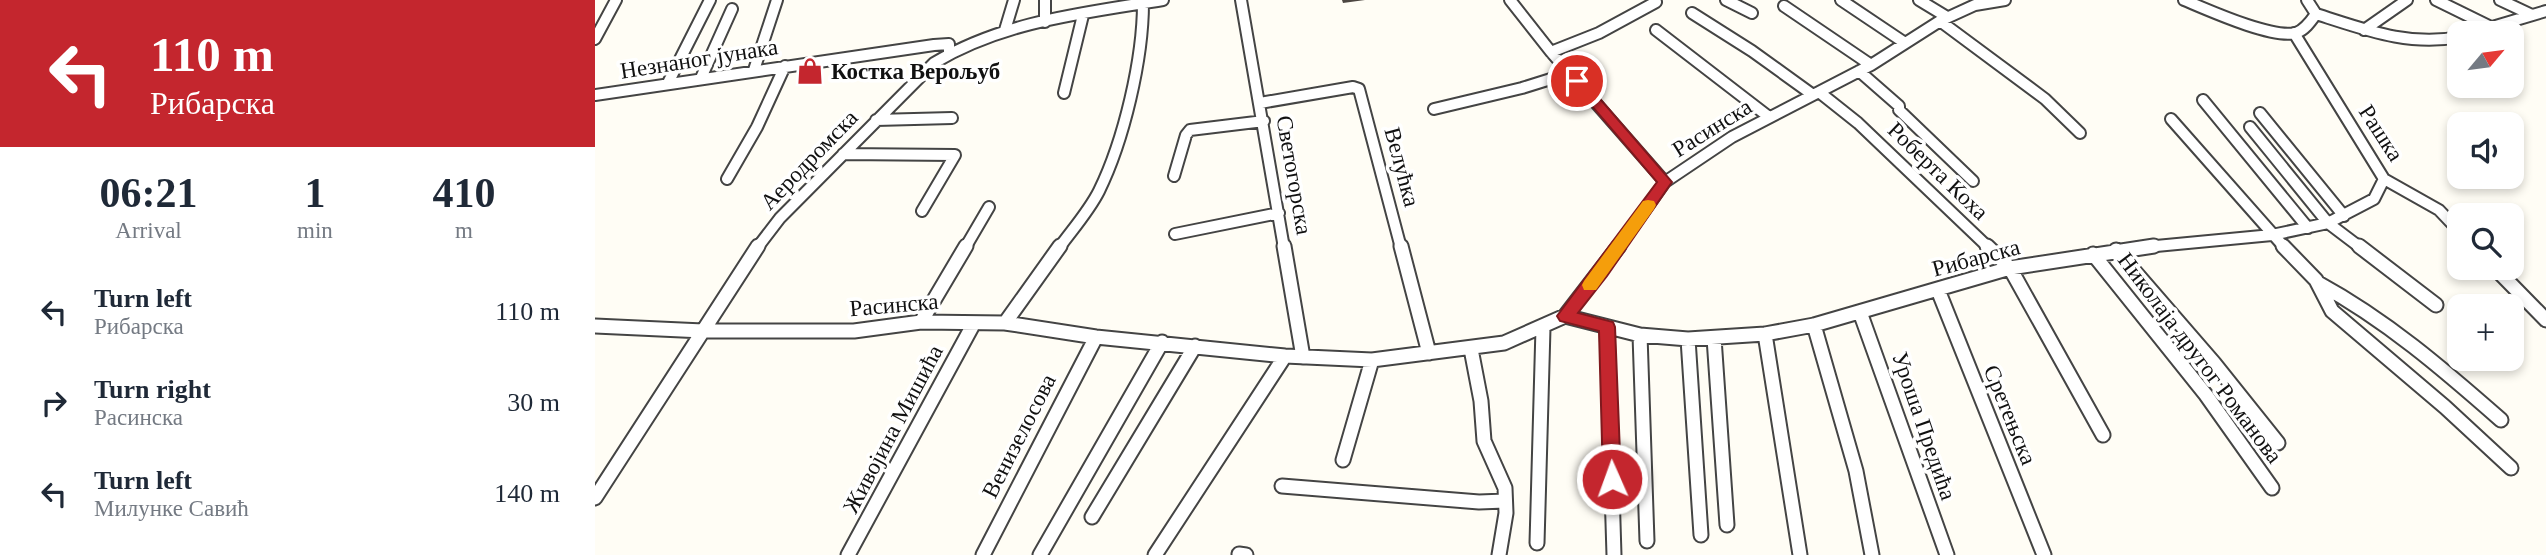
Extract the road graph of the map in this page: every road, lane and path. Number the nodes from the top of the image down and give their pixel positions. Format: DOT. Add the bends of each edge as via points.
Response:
graph roads {
  1 [pos="616,0"];
  2 [pos="710,0"];
  3 [pos="778,0"];
  4 [pos="1014,0"];
  5 [pos="1045,0"];
  6 [pos="1163,0"];
  7 [pos="1241,0"];
  8 [pos="1510,0"];
  9 [pos="1726,0"];
  10 [pos="1842,0"];
  11 [pos="1919,0"];
  12 [pos="2005,0"];
  13 [pos="2184,0"];
  14 [pos="2307,0"];
  15 [pos="2407,0"];
  16 [pos="2435,0"];
  17 [pos="2500,0"];
  18 [pos="1989,1"];
  19 [pos="1656,2"];
  20 [pos="1143,4"];
  21 [pos="1784,6"];
  22 [pos="732,9"];
  23 [pos="2546,11"];
  24 [pos="1692,13"];
  25 [pos="1752,13"];
  26 [pos="2316,14"];
  27 [pos="1083,15"];
  28 [pos="2532,15"];
  29 [pos="1943,19"];
  30 [pos="2479,21"];
  31 [pos="2512,21"];
  32 [pos="1045,22"];
  33 [pos="1005,30"];
  34 [pos="1656,30"];
  35 [pos="2364,30"];
  36 [pos="2294,33"];
  37 [pos="595,39"];
  38 [pos="2447,39"];
  39 [pos="1905,43"];
  40 [pos="945,49"];
  41 [pos="1551,52"];
  42 [pos="1871,65"];
  43 [pos="785,66"];
  44 [pos="754,70"];
  45 [pos="1859,71"];
  46 [pos="1570,73"];
  47 [pos="701,78"];
  48 [pos="668,83"];
  49 [pos="1064,93"];
  50 [pos="1816,94"];
  51 [pos="595,95"];
  52 [pos="2203,100"];
  53 [pos="1260,103"];
  54 [pos="1434,109"];
  55 [pos="2260,113"];
  56 [pos="1769,117"];
  57 [pos="952,118"];
  58 [pos="2171,119"];
  59 [pos="876,120"];
  60 [pos="1264,121"];
  61 [pos="2250,127"];
  62 [pos="2080,133"];
  63 [pos="843,154"];
  64 [pos="1174,176"];
  65 [pos="727,179"];
  66 [pos="2384,179"];
  67 [pos="1973,181"];
  68 [pos="1665,182"];
  69 [pos="989,207"];
  70 [pos="922,211"];
  71 [pos="1279,213"];
  72 [pos="2344,216"];
  73 [pos="2447,218"];
  74 [pos="2328,223"];
  75 [pos="2308,228"];
  76 [pos="1175,234"];
  77 [pos="2272,235"];
  78 [pos="2116,250"];
  79 [pos="2093,254"];
  80 [pos="2010,268"];
  81 [pos="2507,280"];
  82 [pos="2318,283"];
  83 [pos="1938,290"];
  84 [pos="2436,305"];
  85 [pos="1860,312"];
  86 [pos="1565,316"];
  87 [pos="2546,320"];
  88 [pos="921,322"];
  89 [pos="974,323"];
  90 [pos="1005,323"];
  91 [pos="1814,325"];
  92 [pos="595,326"];
  93 [pos="1607,327"];
  94 [pos="1543,328"];
  95 [pos="703,331"];
  96 [pos="1765,334"];
  97 [pos="1640,335"];
  98 [pos="1096,337"];
  99 [pos="1714,338"];
  100 [pos="1688,339"];
  101 [pos="1162,342"];
  102 [pos="1195,346"];
  103 [pos="1471,349"];
  104 [pos="1429,353"];
  105 [pos="1285,356"];
  106 [pos="1303,357"];
  107 [pos="1372,360"];
  108 [pos="2501,420"];
  109 [pos="2103,435"];
  110 [pos="2278,443"];
  111 [pos="1343,460"];
  112 [pos="2511,468"];
  113 [pos="1282,486"];
  114 [pos="2272,488"];
  115 [pos="595,498"];
  116 [pos="1505,501"];
  117 [pos="1092,517"];
  118 [pos="1727,524"];
  119 [pos="1701,535"];
  120 [pos="1647,541"];
  121 [pos="1537,544"];
  122 [pos="848,555"];
  123 [pos="983,555"];
  124 [pos="1040,555"];
  125 [pos="1155,555"];
  126 [pos="1499,555"];
  127 [pos="1614,555"];
  128 [pos="1800,555"];
  129 [pos="1872,555"];
  130 [pos="1947,555"];
  131 [pos="2044,555"];
  1 -- 37 [label="street"];
  2 -- 48 [label="street"];
  3 -- 44 [label="street"];
  4 -- 33 [label="street"];
  5 -- 32 [label="street"];
  6 -- 20 [label="street, Аеродромска"];
  7 -- 53 [label="street, Светогорска"];
  8 -- 41 [label="street"];
  9 -- 25 [label="street"];
  10 -- 39 [label="street"];
  11 -- 29 [label="street"];
  12 -- 18 [label="street, Расинска"];
  13 -- 36 [label="street" via="2260,27"];
  14 -- 26 [label="street"];
  15 -- 35 [label="street"];
  16 -- 30 [label="street"];
  17 -- 28 [label="street"];
  18 -- 29 [label="street, Расинска"];
  19 -- 41 [label="street"];
  20 -- 27 [label="street, Аеродромска"];
  20 -- 90 [label="street" via="1143,34 1118,144 1098,193"];
  21 -- 42 [label="street"];
  22 -- 47 [label="street"];
  23 -- 28 [label="street"];
  24 -- 50 [label="street, Роберта Коха"];
  26 -- 35 [label="street"];
  26 -- 36 [label="street"];
  27 -- 32 [label="street, Аеродромска"];
  27 -- 49 [label="street"];
  28 -- 31 [label="street"];
  29 -- 39 [label="street, Расинска"];
  29 -- 62 [label="street" via="2045,99"];
  32 -- 33 [label="street, Аеродромска"];
  33 -- 40 [label="street, Аеродромска"];
  34 -- 56 [label="street"];
  35 -- 38 [label="street" via="2404,39"];
  36 -- 66 [label="street, Рашка"];
  39 -- 42 [label="street, Расинска"];
  40 -- 43 [label="street, Незнаног јунака"];
  40 -- 59 [label="street, Аеродромска"];
  41 -- 46 [label="street"];
  42 -- 45 [label="street, Расинска"];
  43 -- 44 [label="street, Незнаног јунака"];
  43 -- 65 [label="street"];
  44 -- 47 [label="street, Незнаног јунака"];
  45 -- 50 [label="street, Расинска"];
  45 -- 67 [label="street"];
  46 -- 54 [label="street"];
  46 -- 68 [label="street"];
  47 -- 48 [label="street, Незнаног јунака"];
  48 -- 51 [label="street, Незнаног јунака"];
  50 -- 56 [label="street, Расинска"];
  50 -- 80 [label="street, Роберта Коха" via="1858,123"];
  52 -- 75 [label="street"];
  53 -- 60 [label="street, Светогорска"];
  53 -- 104 [label="street, Велућка" via="1359,89"];
  55 -- 72 [label="street"];
  56 -- 68 [label="street, Расинска"];
  57 -- 59 [label="street"];
  58 -- 77 [label="street"];
  59 -- 63 [label="street, Аеродромска"];
  60 -- 64 [label="street" via="1190,131"];
  60 -- 71 [label="street, Светогорска"];
  61 -- 74 [label="street"];
  63 -- 70 [label="street" via="955,155"];
  63 -- 95 [label="street, Аеродромска" via="780,218"];
  66 -- 72 [label="street, Рибарска" via="2374,198"];
  66 -- 73 [label="street, Рашка"];
  68 -- 86 [label="street, Расинска"];
  69 -- 88 [label="street"];
  71 -- 76 [label="street"];
  71 -- 106 [label="street, Светогорска"];
  72 -- 74 [label="street, Рибарска"];
  74 -- 75 [label="street, Рибарска"];
  74 -- 84 [label="street"];
  75 -- 77 [label="street, Рибарска"];
  77 -- 78 [label="street, Рибарска"];
  77 -- 82 [label="street"];
  78 -- 79 [label="street, Рибарска"];
  78 -- 110 [label="street"];
  79 -- 80 [label="street, Рибарска"];
  79 -- 114 [label="street, Николаја другог Романова" via="2198,384"];
  80 -- 83 [label="street, Рибарска"];
  80 -- 109 [label="street, Роберта Коха"];
  81 -- 87 [label="street"];
  82 -- 108 [label="street" via="2416,345"];
  82 -- 112 [label="street" via="2332,311"];
  83 -- 85 [label="street, Рибарска"];
  83 -- 131 [label="street, Сретењска"];
  85 -- 91 [label="street, Рибарска"];
  85 -- 130 [label="street, Уроша Предића"];
  86 -- 93 [label="street, Рибарска"];
  86 -- 94 [label="street, Расинска"];
  88 -- 89 [label="street, Расинска"];
  88 -- 95 [label="street, Расинска" via="854,331"];
  89 -- 90 [label="street, Расинска"];
  89 -- 122 [label="street, Живојина Мишића"];
  90 -- 98 [label="street, Расинска"];
  91 -- 96 [label="street, Рибарска"];
  91 -- 129 [label="street" via="1856,471"];
  92 -- 95 [label="street, Расинска"];
  93 -- 97 [label="street, Рибарска"];
  93 -- 127 [label="street"];
  94 -- 103 [label="street, Расинска"];
  94 -- 121 [label="street"];
  95 -- 115 [label="street, Аеродромска"];
  96 -- 99 [label="street, Рибарска"];
  96 -- 128 [label="street"];
  97 -- 100 [label="street, Рибарска"];
  97 -- 120 [label="street"];
  98 -- 101 [label="street, Расинска"];
  98 -- 123 [label="street, Венизелосова"];
  99 -- 100 [label="street, Рибарска"];
  99 -- 118 [label="street"];
  100 -- 119 [label="street"];
  101 -- 102 [label="street, Расинска"];
  101 -- 124 [label="street"];
  102 -- 105 [label="street, Расинска"];
  102 -- 117 [label="street"];
  103 -- 104 [label="street, Расинска"];
  103 -- 116 [label="street" via="1484,441 1504,484"];
  104 -- 107 [label="street, Расинска"];
  105 -- 106 [label="street, Расинска"];
  105 -- 125 [label="street"];
  106 -- 107 [label="street, Расинска"];
  107 -- 111 [label="street"];
  113 -- 116 [label="street"];
  116 -- 126 [label="street"];
}
